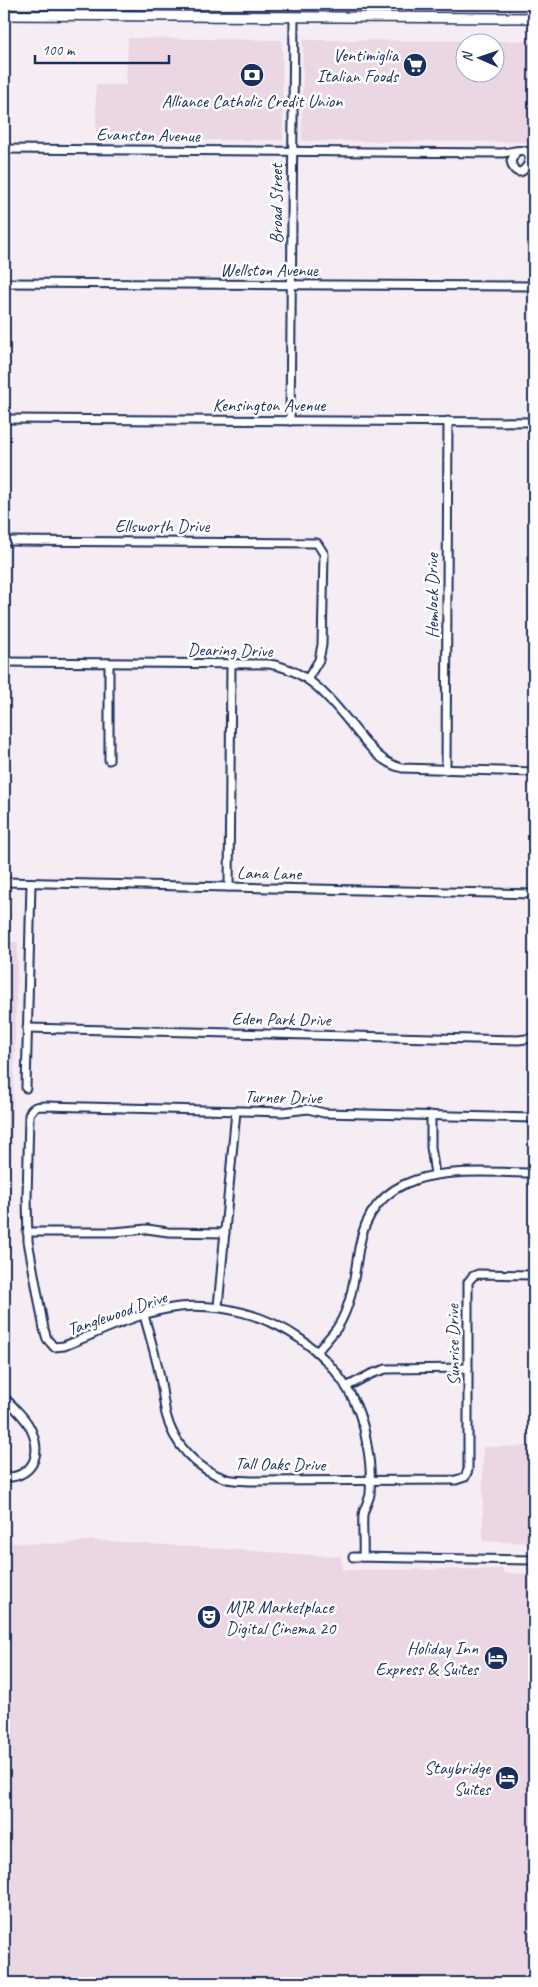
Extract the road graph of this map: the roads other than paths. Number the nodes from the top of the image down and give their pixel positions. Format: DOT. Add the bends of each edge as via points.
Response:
graph roads {
  1 [pos="4,15"];
  2 [pos="294,17"];
  3 [pos="534,18"];
  4 [pos="4,149"];
  5 [pos="292,152"];
  6 [pos="516,152"];
  7 [pos="501,153"];
  8 [pos="512,164"];
  9 [pos="4,283"];
  10 [pos="291,285"];
  11 [pos="534,286"];
  12 [pos="4,419"];
  13 [pos="290,421"];
  14 [pos="448,421"];
  15 [pos="534,422"];
  16 [pos="4,541"];
  17 [pos="4,662"];
  18 [pos="109,663"];
  19 [pos="231,664"];
  20 [pos="308,678"];
  21 [pos="109,760"];
  22 [pos="446,770"];
  23 [pos="534,772"];
  24 [pos="4,882"];
  25 [pos="31,882"];
  26 [pos="229,887"];
  27 [pos="534,894"];
  28 [pos="28,1028"];
  29 [pos="534,1038"];
  30 [pos="26,1088"];
  31 [pos="236,1111"];
  32 [pos="431,1115"];
  33 [pos="534,1118"];
  34 [pos="534,1173"];
  35 [pos="436,1174"];
  36 [pos="28,1232"];
  37 [pos="225,1233"];
  38 [pos="534,1275"];
  39 [pos="218,1307"];
  40 [pos="144,1315"];
  41 [pos="318,1351"];
  42 [pos="468,1368"];
  43 [pos="346,1387"];
  44 [pos="4,1397"];
  45 [pos="465,1477"];
  46 [pos="4,1478"];
  47 [pos="370,1480"];
  48 [pos="353,1557"];
  49 [pos="364,1557"];
  50 [pos="534,1560"];
  1 -- 2 [label="street"];
  2 -- 3 [label="street"];
  2 -- 5 [label="street, Broad Street"];
  4 -- 5 [label="street, Evanston Avenue"];
  5 -- 7 [label="street, Evanston Avenue"];
  5 -- 10 [label="street, Broad Street"];
  6 -- 7 [label="street, Evanston Avenue"];
  6 -- 8 [label="street"];
  6 -- 8 [label="street" via="523,150 529,153 531,166 526,171 519,171"];
  7 -- 8 [label="street"];
  9 -- 10 [label="street, Wellston Avenue"];
  10 -- 11 [label="street, Wellston Avenue"];
  10 -- 13 [label="street, Broad Street"];
  12 -- 13 [label="street, Kensington Avenue"];
  13 -- 14 [label="street, Kensington Avenue"];
  14 -- 15 [label="street, Kensington Avenue"];
  14 -- 22 [label="street, Hemlock Drive"];
  16 -- 20 [label="street, Ellsworth Drive" via="313,542 324,554 322,645 319,660"];
  17 -- 18 [label="street, Dearing Drive"];
  18 -- 19 [label="street, Dearing Drive"];
  18 -- 21 [label="street"];
  19 -- 20 [label="street, Dearing Drive" via="279,665"];
  19 -- 26 [label="street"];
  20 -- 22 [label="street, Dearing Drive" via="329,697 371,750 388,764 402,768"];
  22 -- 23 [label="street, Dearing Drive"];
  24 -- 25 [label="street, Lana Lane"];
  25 -- 26 [label="street, Lana Lane"];
  25 -- 28 [label="street"];
  26 -- 27 [label="street, Lana Lane"];
  28 -- 29 [label="street, Eden Park Drive"];
  28 -- 30 [label="street"];
  31 -- 32 [label="street, Turner Drive" via="308,1109 324,1113"];
  31 -- 36 [label="street, Turner Drive" via="37,1106 29,1116"];
  31 -- 37 [label="street"];
  32 -- 33 [label="street, Turner Drive"];
  32 -- 35 [label="street" via="431,1147"];
  34 -- 35 [label="street"];
  35 -- 41 [label="street" via="398,1187 378,1205 361,1237 350,1301 337,1328"];
  36 -- 37 [label="street" via="114,1232 148,1228 168,1232"];
  36 -- 40 [label="street, Tanglewood Drive" via="44,1329 54,1347"];
  37 -- 39 [label="street"];
  38 -- 42 [label="street, Sunrise Drive" via="478,1274 470,1278 467,1286"];
  39 -- 40 [label="street, Tanglewood Drive" via="178,1308"];
  39 -- 41 [label="street, Tanglewood Drive" via="254,1315 279,1325"];
  40 -- 47 [label="street, Tall Oaks Drive" via="171,1427 189,1456 203,1467 228,1479 250,1481"];
  41 -- 43 [label="street, Tanglewood Drive"];
  42 -- 43 [label="street" via="386,1370"];
  42 -- 45 [label="street, Sunrise Drive" via="468,1470"];
  43 -- 47 [label="street, Tanglewood Drive" via="366,1437"];
  44 -- 46 [label="street" via="31,1430 35,1448 32,1467 22,1475"];
  45 -- 47 [label="street, Tall Oaks Drive" via="456,1480"];
  47 -- 49 [label="street, Tanglewood Drive" via="370,1496 363,1516"];
  48 -- 49 [label="street"];
  49 -- 50 [label="street"];
}
